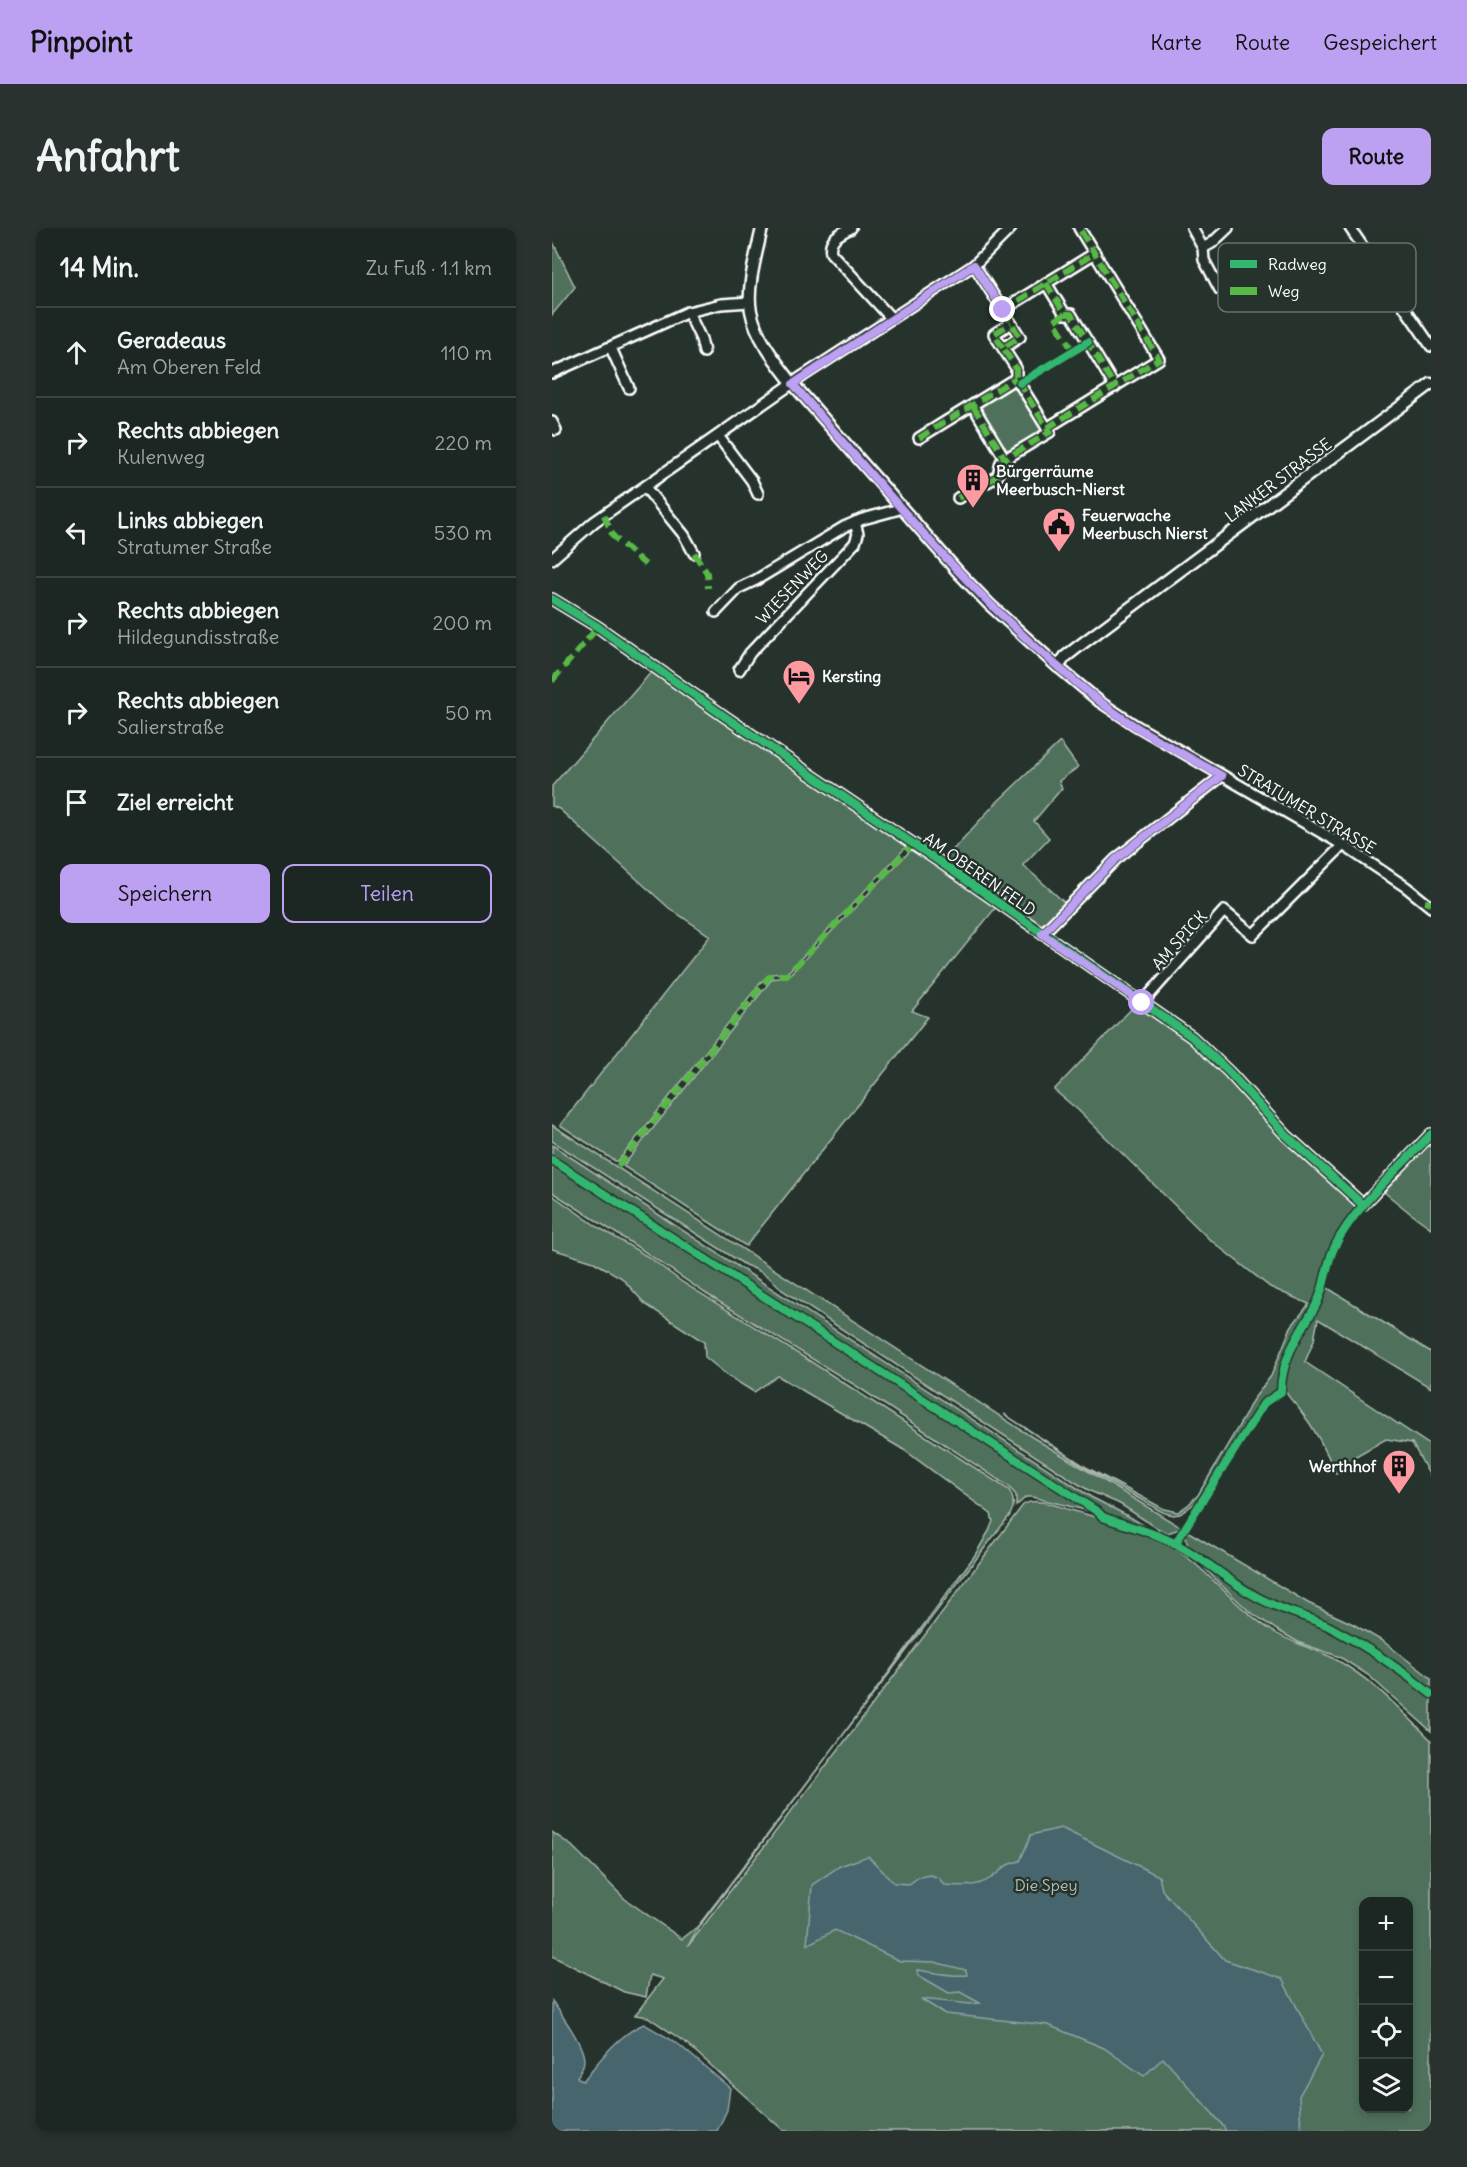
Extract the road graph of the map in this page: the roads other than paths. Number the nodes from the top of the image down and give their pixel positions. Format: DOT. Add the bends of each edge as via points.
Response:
graph roads {
  1 [pos="762,228"];
  2 [pos="851,228"];
  3 [pos="1011,228"];
  4 [pos="1079,228"];
  5 [pos="1192,228"];
  6 [pos="1228,228"];
  7 [pos="1350,228"];
  8 [pos="1360,243"];
  9 [pos="1203,248"];
  10 [pos="1095,253"];
  11 [pos="974,265"];
  12 [pos="1046,284"];
  13 [pos="1218,286"];
  14 [pos="750,302"];
  15 [pos="1003,310"];
  16 [pos="688,312"];
  17 [pos="1408,312"];
  18 [pos="891,318"];
  19 [pos="1011,323"];
  20 [pos="1431,346"];
  21 [pos="611,348"];
  22 [pos="1003,348"];
  23 [pos="704,352"];
  24 [pos="552,373"];
  25 [pos="1017,378"];
  26 [pos="793,384"];
  27 [pos="1431,384"];
  28 [pos="1115,387"];
  29 [pos="629,388"];
  30 [pos="973,406"];
  31 [pos="1047,428"];
  32 [pos="718,436"];
  33 [pos="920,438"];
  34 [pos="1005,459"];
  35 [pos="645,487"];
  36 [pos="758,494"];
  37 [pos="958,498"];
  38 [pos="900,507"];
  39 [pos="855,522"];
  40 [pos="694,553"];
  41 [pos="552,559"];
  42 [pos="552,599"];
  43 [pos="716,612"];
  44 [pos="1058,667"];
  45 [pos="739,670"];
  46 [pos="1222,776"];
  47 [pos="1342,845"];
  48 [pos="1431,907"];
  49 [pos="1042,934"];
  50 [pos="1142,1003"];
  51 [pos="1431,1134"];
  1 -- 14 [label="street"];
  2 -- 18 [label="street" via="833,239 831,253"];
  3 -- 11 [label="street"];
  4 -- 10 [label="street"];
  5 -- 9 [label="street"];
  6 -- 9 [label="street"];
  7 -- 8 [label="street"];
  9 -- 13 [label="street" via="1204,260"];
  10 -- 12 [label="street"];
  10 -- 28 [label="street" via="1160,359"];
  11 -- 15 [label="street"];
  11 -- 18 [label="street"];
  12 -- 15 [label="street"];
  12 -- 28 [label="street" via="1065,314 1071,314"];
  14 -- 16 [label="street"];
  14 -- 26 [label="street, STRATUMER STRASSE" via="754,322"];
  15 -- 19 [label="street"];
  16 -- 21 [label="street"];
  16 -- 23 [label="street"];
  17 -- 20 [label="street"];
  18 -- 26 [label="street"];
  19 -- 22 [label="street" via="1020,337"];
  19 -- 22 [label="street" via="994,334"];
  21 -- 24 [label="street"];
  21 -- 29 [label="street"];
  22 -- 25 [label="street" via="1016,368"];
  25 -- 30 [label="street"];
  25 -- 31 [label="street"];
  26 -- 32 [label="street"];
  26 -- 38 [label="street, STRATUMER STRASSE"];
  27 -- 44 [label="street, LANKER STRASSE" via="1079,646"];
  28 -- 31 [label="street"];
  30 -- 33 [label="street"];
  30 -- 34 [label="street"];
  31 -- 34 [label="street" via="1050,432"];
  32 -- 35 [label="street"];
  32 -- 36 [label="street"];
  34 -- 37 [label="street" via="998,476"];
  35 -- 40 [label="street"];
  35 -- 41 [label="street" via="594,522"];
  38 -- 39 [label="street, WIESENWEG"];
  38 -- 44 [label="street, STRATUMER STRASSE" via="989,604"];
  39 -- 43 [label="street, WIESENWEG" via="739,588"];
  39 -- 45 [label="street, WIESENWEG" via="855,543 750,653"];
  42 -- 49 [label="street, AM OBEREN FELD"];
  44 -- 46 [label="street, STRATUMER STRASSE" via="1100,702"];
  46 -- 47 [label="street, STRATUMER STRASSE"];
  46 -- 49 [label="street" via="1116,859"];
  47 -- 48 [label="street, STRATUMER STRASSE"];
  47 -- 50 [label="street, AM SPICK" via="1253,935 1224,911"];
  49 -- 50 [label="street, AM OBEREN FELD"];
  50 -- 51 [label="street, AM OBEREN FELD" via="1209,1051 1286,1135 1363,1206"];
}
